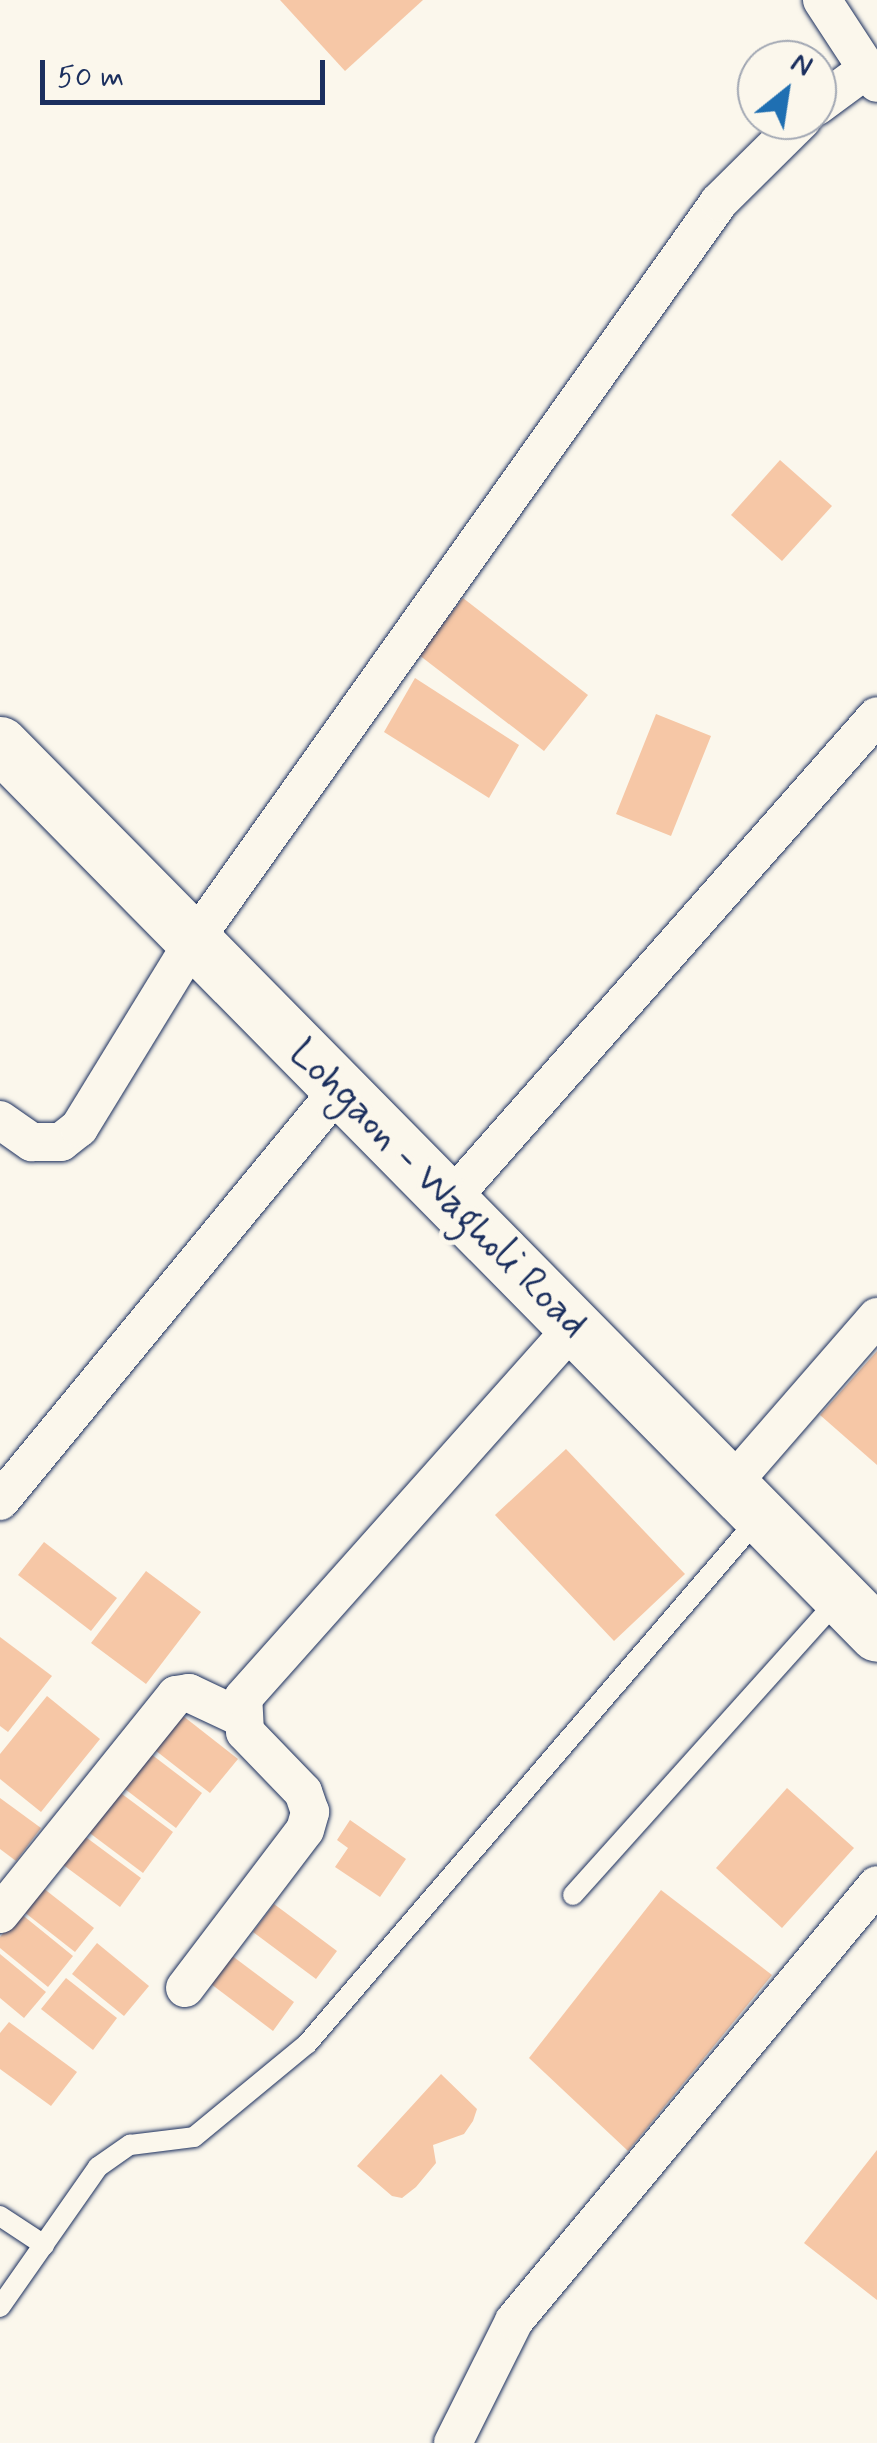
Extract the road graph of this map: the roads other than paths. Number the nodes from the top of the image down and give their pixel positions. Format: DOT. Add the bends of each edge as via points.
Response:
graph roads {
  1 [pos="822,0"];
  2 [pos="872,76"];
  3 [pos="837,95"];
  4 [pos="782,140"];
  5 [pos="877,716"];
  6 [pos="0,744"];
  7 [pos="193,942"];
  8 [pos="340,1088"];
  9 [pos="0,1120"];
  10 [pos="450,1200"];
  11 [pos="877,1317"];
  12 [pos="574,1326"];
  13 [pos="0,1500"];
  14 [pos="745,1501"];
  15 [pos="858,1616"];
  16 [pos="240,1717"];
  17 [pos="877,1885"];
  18 [pos="573,1895"];
  19 [pos="0,1914"];
  20 [pos="184,1988"];
  21 [pos="0,2216"];
  22 [pos="44,2245"];
  23 [pos="0,2308"];
  24 [pos="453,2443"];
  1 -- 2 [label="street"];
  2 -- 3 [label="street"];
  4 -- 7 [label="street" via="720,202"];
  5 -- 10 [label="street"];
  6 -- 7 [label="main road, Lohgaon - Wagholi Road"];
  7 -- 8 [label="main road, Lohgaon - Wagholi Road"];
  7 -- 9 [label="street" via="79,1128 61,1142 32,1142"];
  8 -- 10 [label="main road, Lohgaon - Wagholi Road"];
  8 -- 13 [label="street"];
  10 -- 12 [label="main road, Lohgaon - Wagholi Road"];
  11 -- 14 [label="street"];
  12 -- 14 [label="main road, Lohgaon - Wagholi Road"];
  12 -- 16 [label="street" via="258,1678"];
  14 -- 15 [label="main road, Lohgaon - Wagholi Road"];
  14 -- 22 [label="lane" via="307,2044 194,2137 130,2146 98,2167"];
  15 -- 18 [label="lane"];
  16 -- 19 [label="street" via="189,1693 176,1695"];
  16 -- 20 [label="street" via="245,1732 303,1792 310,1812 305,1830"];
  17 -- 24 [label="street" via="514,2322"];
  21 -- 22 [label="lane"];
  22 -- 23 [label="lane"];
}
